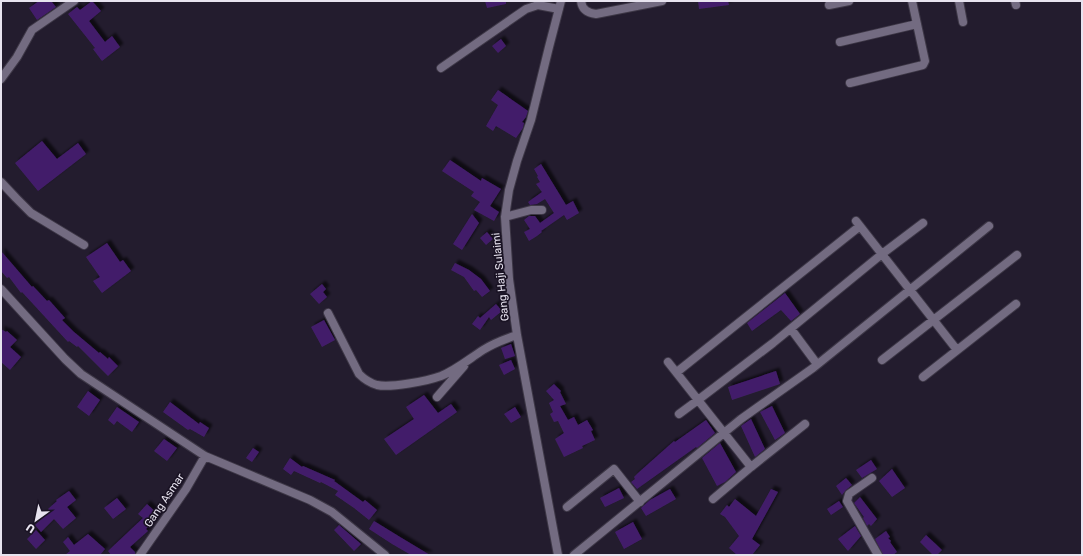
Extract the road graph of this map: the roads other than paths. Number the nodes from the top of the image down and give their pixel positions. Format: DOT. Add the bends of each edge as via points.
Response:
graph roads {
  1 [pos="74,1"];
  2 [pos="581,1"];
  3 [pos="662,1"];
  4 [pos="849,1"];
  5 [pos="912,1"];
  6 [pos="959,1"];
  7 [pos="560,5"];
  8 [pos="829,5"];
  9 [pos="963,22"];
  10 [pos="917,24"];
  11 [pos="840,42"];
  12 [pos="441,68"];
  13 [pos="1,79"];
  14 [pos="850,82"];
  15 [pos="1,182"];
  16 [pos="542,210"];
  17 [pos="506,217"];
  18 [pos="923,223"];
  19 [pos="989,226"];
  20 [pos="84,245"];
  21 [pos="882,254"];
  22 [pos="1017,255"];
  23 [pos="1,289"];
  24 [pos="910,290"];
  25 [pos="1016,304"];
  26 [pos="328,313"];
  27 [pos="934,319"];
  28 [pos="791,329"];
  29 [pos="517,335"];
  30 [pos="957,350"];
  31 [pos="468,360"];
  32 [pos="882,360"];
  33 [pos="668,362"];
  34 [pos="817,364"];
  35 [pos="677,372"];
  36 [pos="923,376"];
  37 [pos="438,397"];
  38 [pos="698,400"];
  39 [pos="679,414"];
  40 [pos="806,424"];
  41 [pos="724,433"];
  42 [pos="205,456"];
  43 [pos="751,467"];
  44 [pos="872,478"];
  45 [pos="713,499"];
  46 [pos="640,502"];
  47 [pos="567,507"];
  48 [pos="140,555"];
  49 [pos="385,555"];
  50 [pos="558,555"];
  51 [pos="574,555"];
  52 [pos="878,555"];
  1 -- 13 [label="street" via="32,30"];
  2 -- 3 [label="street" via="586,11 596,14"];
  4 -- 8 [label="street"];
  5 -- 10 [label="street"];
  6 -- 9 [label="street"];
  7 -- 12 [label="street" via="538,5 526,9"];
  7 -- 17 [label="street, Gang Haji Sulaimi" via="531,120 509,190"];
  10 -- 11 [label="street"];
  10 -- 14 [label="street" via="925,61 923,64"];
  15 -- 20 [label="street" via="31,213"];
  16 -- 17 [label="street" via="531,210"];
  17 -- 29 [label="street, Gang Haji Sulaimi" via="509,279"];
  18 -- 21 [label="street"];
  19 -- 24 [label="street"];
  21 -- 24 [label="street"];
  21 -- 28 [label="street"];
  21 -- 35 [label="street" via="858,223"];
  22 -- 27 [label="street"];
  23 -- 42 [label="street" via="81,374"];
  24 -- 27 [label="street"];
  24 -- 34 [label="street"];
  25 -- 30 [label="street"];
  26 -- 31 [label="street" via="359,374 372,383 388,386 441,376"];
  27 -- 30 [label="street"];
  27 -- 32 [label="street"];
  28 -- 34 [label="street"];
  28 -- 38 [label="street"];
  29 -- 31 [label="street" via="491,345"];
  29 -- 50 [label="street, Gang Haji Sulaimi"];
  30 -- 36 [label="street"];
  31 -- 37 [label="street"];
  33 -- 35 [label="street"];
  34 -- 41 [label="street"];
  35 -- 38 [label="street"];
  38 -- 39 [label="street"];
  38 -- 41 [label="street"];
  40 -- 43 [label="street"];
  41 -- 43 [label="street"];
  41 -- 46 [label="street"];
  42 -- 48 [label="street, Gang Asmar" via="182,495"];
  42 -- 49 [label="street" via="321,505"];
  43 -- 45 [label="street"];
  44 -- 52 [label="street" via="849,494 846,501"];
  46 -- 47 [label="street" via="614,469"];
  46 -- 51 [label="street"];
}
